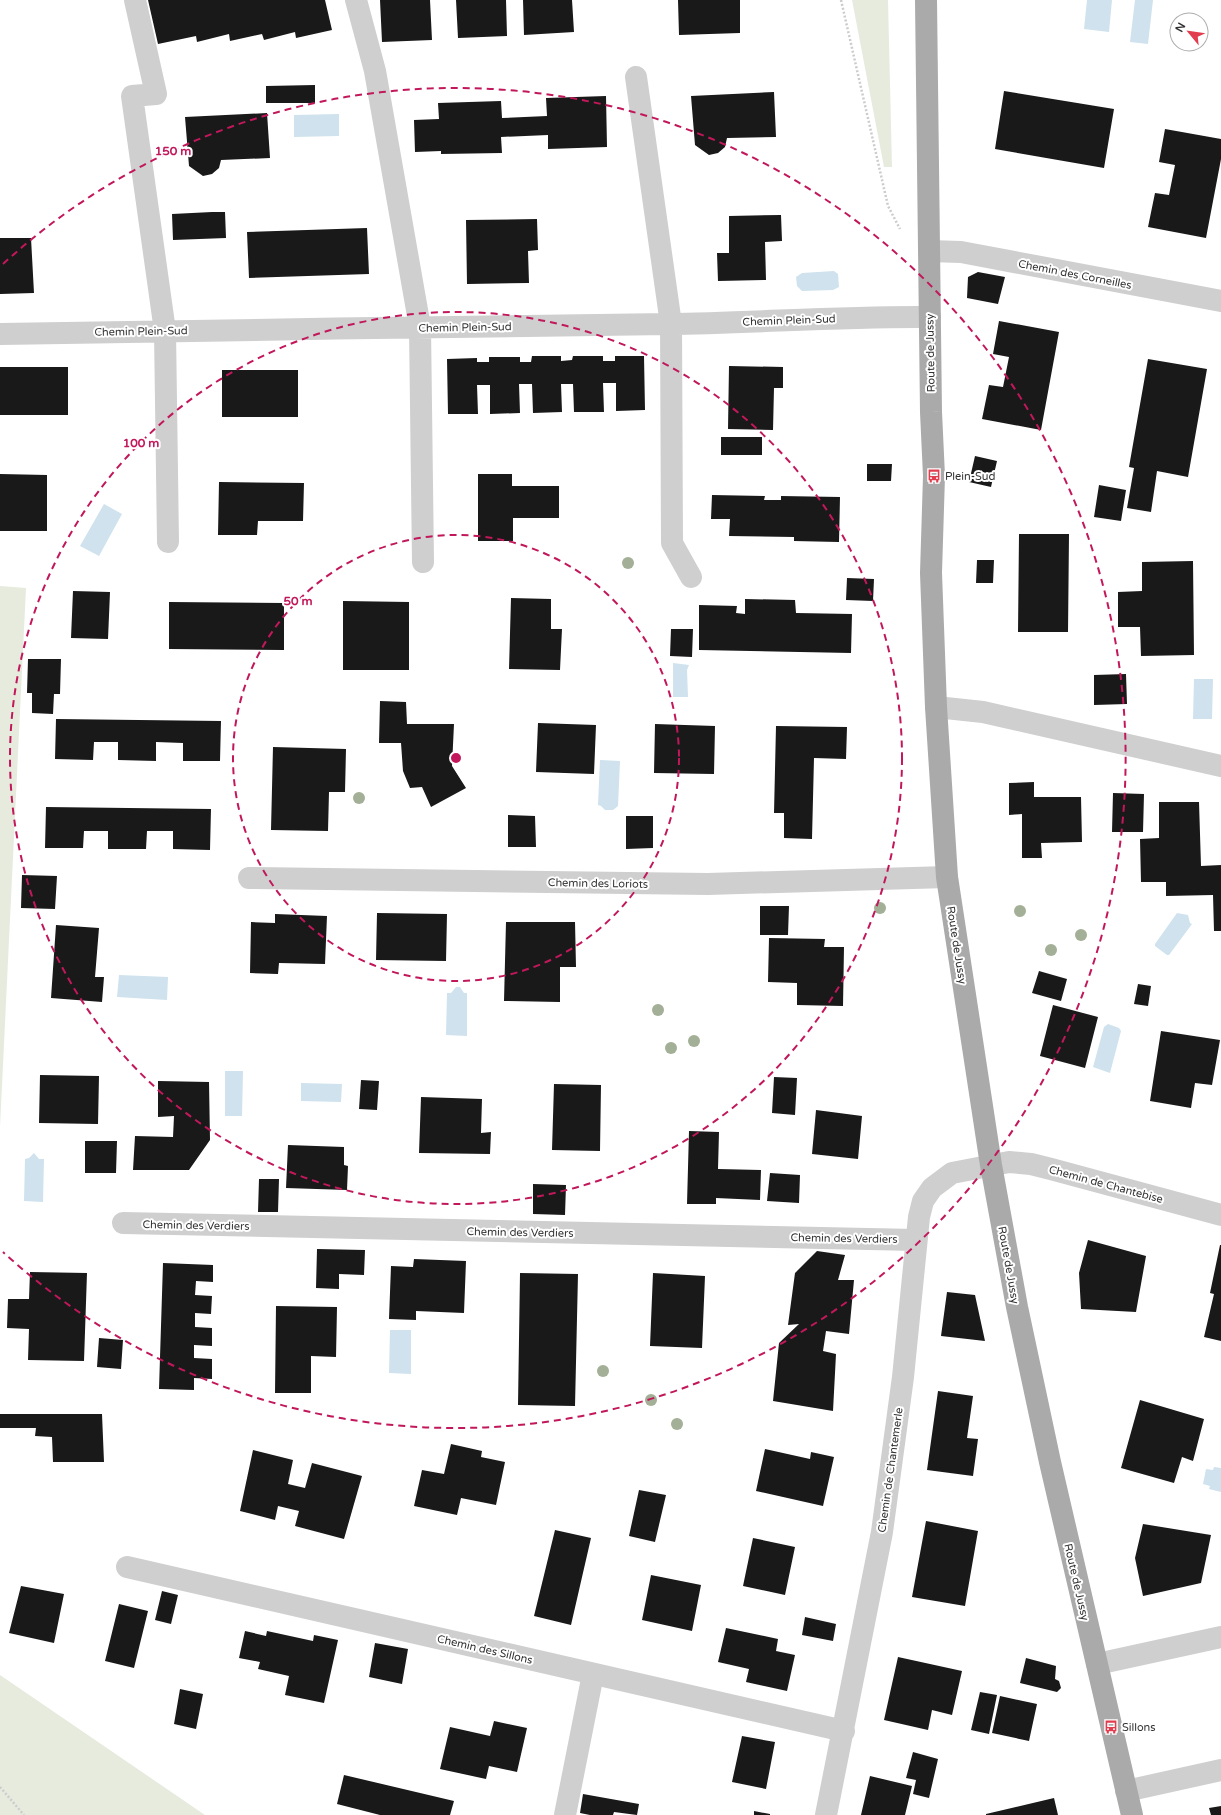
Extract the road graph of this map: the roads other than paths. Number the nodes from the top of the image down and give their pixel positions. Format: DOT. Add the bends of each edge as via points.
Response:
graph roads {
  1 [pos="134,0"];
  2 [pos="356,0"];
  3 [pos="926,0"];
  4 [pos="636,77"];
  5 [pos="929,251"];
  6 [pos="1221,301"];
  7 [pos="930,317"];
  8 [pos="671,324"];
  9 [pos="420,327"];
  10 [pos="165,331"];
  11 [pos="0,334"];
  12 [pos="168,542"];
  13 [pos="423,562"];
  14 [pos="691,577"];
  15 [pos="936,707"];
  16 [pos="1221,766"];
  17 [pos="947,877"];
  18 [pos="249,878"];
  19 [pos="991,1165"];
  20 [pos="1221,1215"];
  21 [pos="123,1223"];
  22 [pos="916,1240"];
  23 [pos="127,1567"];
  24 [pos="1221,1637"];
  25 [pos="1096,1664"];
  26 [pos="593,1674"];
  27 [pos="844,1731"];
  28 [pos="1221,1770"];
  29 [pos="1126,1791"];
  30 [pos="565,1815"];
  31 [pos="826,1815"];
  32 [pos="1132,1815"];
  1 -- 10 [label="street" via="156,94 132,96"];
  2 -- 9 [label="street" via="375,71"];
  3 -- 5 [label="main road, Route de Jussy"];
  4 -- 8 [label="street"];
  5 -- 6 [label="street, Chemin des Corneilles" via="961,252"];
  5 -- 7 [label="main road, Route de Jussy"];
  7 -- 8 [label="street, Chemin Plein-Sud"];
  7 -- 15 [label="main road, Route de Jussy" via="934,476 931,573"];
  8 -- 9 [label="street, Chemin Plein-Sud"];
  8 -- 14 [label="street" via="672,543"];
  9 -- 10 [label="street, Chemin Plein-Sud"];
  9 -- 13 [label="street"];
  10 -- 11 [label="street, Chemin Plein-Sud"];
  10 -- 12 [label="street"];
  15 -- 16 [label="street" via="983,712"];
  15 -- 17 [label="main road, Route de Jussy"];
  17 -- 18 [label="street, Chemin des Loriots" via="708,884"];
  17 -- 19 [label="main road, Route de Jussy"];
  19 -- 20 [label="street, Chemin de Chantebise" via="1009,1162 1039,1166"];
  19 -- 22 [label="street, Chemin de Chantemerle" via="952,1174 932,1188 923,1201 918,1217"];
  19 -- 25 [label="main road, Route de Jussy" via="1018,1315"];
  21 -- 22 [label="street, Chemin des Verdiers"];
  22 -- 27 [label="street, Chemin de Chantemerle" via="903,1378 882,1532"];
  23 -- 26 [label="street, Chemin des Sillons"];
  24 -- 25 [label="street"];
  25 -- 29 [label="main road, Route de Jussy"];
  26 -- 27 [label="street, Chemin des Sillons"];
  26 -- 30 [label="street"];
  27 -- 31 [label="street, Chemin de Chantemerle"];
  28 -- 29 [label="street"];
  29 -- 32 [label="main road, Route de Jussy"];
}
